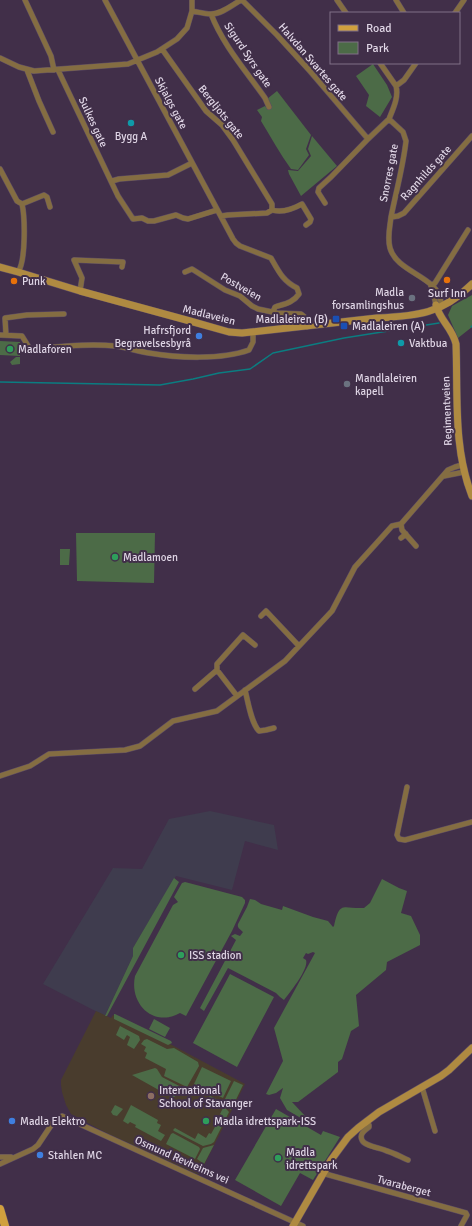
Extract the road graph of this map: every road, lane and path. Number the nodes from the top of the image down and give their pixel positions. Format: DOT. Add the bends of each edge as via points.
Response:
graph roads {
  1 [pos="25,0"];
  2 [pos="104,0"];
  3 [pos="192,0"];
  4 [pos="242,0"];
  5 [pos="338,0"];
  6 [pos="396,0"];
  7 [pos="464,0"];
  8 [pos="192,11"];
  9 [pos="345,12"];
  10 [pos="403,12"];
  11 [pos="456,12"];
  12 [pos="211,14"];
  13 [pos="162,49"];
  14 [pos="0,58"];
  15 [pos="137,61"];
  16 [pos="381,64"];
  17 [pos="415,64"];
  18 [pos="27,70"];
  19 [pos="56,70"];
  20 [pos="396,86"];
  21 [pos="269,107"];
  22 [pos="389,119"];
  23 [pos="53,132"];
  24 [pos="472,136"];
  25 [pos="368,139"];
  26 [pos="192,163"];
  27 [pos="0,169"];
  28 [pos="112,181"];
  29 [pos="325,203"];
  30 [pos="22,204"];
  31 [pos="50,207"];
  32 [pos="217,210"];
  33 [pos="272,210"];
  34 [pos="221,216"];
  35 [pos="392,217"];
  36 [pos="306,225"];
  37 [pos="468,230"];
  38 [pos="0,267"];
  39 [pos="122,267"];
  40 [pos="18,272"];
  41 [pos="185,272"];
  42 [pos="472,284"];
  43 [pos="431,286"];
  44 [pos="80,291"];
  45 [pos="439,306"];
  46 [pos="273,312"];
  47 [pos="64,314"];
  48 [pos="307,326"];
  49 [pos="254,333"];
  50 [pos="3,335"];
  51 [pos="463,469"];
  52 [pos="472,496"];
  53 [pos="401,524"];
  54 [pos="406,534"];
  55 [pos="401,538"];
  56 [pos="416,546"];
  57 [pos="261,616"];
  58 [pos="254,645"];
  59 [pos="299,646"];
  60 [pos="217,670"];
  61 [pos="195,689"];
  62 [pos="245,690"];
  63 [pos="237,696"];
  64 [pos="274,728"];
  65 [pos="0,776"];
  66 [pos="407,787"];
  67 [pos="472,822"];
  68 [pos="472,1048"];
  69 [pos="422,1087"];
  70 [pos="366,1121"];
  71 [pos="435,1131"];
  72 [pos="0,1157"];
  73 [pos="12,1158"];
  74 [pos="408,1160"];
  75 [pos="0,1164"];
  76 [pos="322,1173"];
  77 [pos="0,1202"];
  78 [pos="1,1214"];
  79 [pos="294,1224"];
  80 [pos="5,1226"];
  81 [pos="303,1226"];
  82 [pos="462,1226"];
  1 -- 19 [label="street, Sulkes gate"];
  2 -- 15 [label="street, Skjalgs gate"];
  3 -- 8 [label="street"];
  4 -- 12 [label="street"];
  4 -- 25 [label="street, Halvdan Svartes gate" via="309,70"];
  5 -- 9 [label="street"];
  6 -- 10 [label="street"];
  7 -- 11 [label="street"];
  8 -- 12 [label="street"];
  8 -- 13 [label="street" via="187,28"];
  12 -- 21 [label="street, Sigurd Syrs gate" via="226,42"];
  13 -- 15 [label="street"];
  13 -- 33 [label="street, Bergljots gate" via="206,112 222,125 233,140 272,204"];
  14 -- 18 [label="street"];
  15 -- 19 [label="street"];
  15 -- 26 [label="street, Skjalgs gate"];
  16 -- 20 [label="street"];
  17 -- 20 [label="street" via="404,80"];
  18 -- 19 [label="street"];
  18 -- 23 [label="street"];
  19 -- 28 [label="street, Sulkes gate"];
  20 -- 22 [label="street" via="397,96"];
  22 -- 25 [label="street, Snorres gate"];
  22 -- 35 [label="street, Snorres gate" via="403,132 406,141"];
  24 -- 35 [label="street, Ragnhilds gate" via="404,213"];
  25 -- 29 [label="street, Snorres gate" via="319,188 318,192"];
  26 -- 28 [label="street" via="168,176"];
  26 -- 32 [label="street, Skjalgs gate"];
  27 -- 30 [label="street" via="17,201"];
  28 -- 32 [label="street, Sulkes gate" via="118,196 133,219 154,221 176,215 186,219"];
  30 -- 31 [label="street" via="44,195"];
  30 -- 40 [label="street" via="23,258"];
  32 -- 34 [label="street, Skjalgs gate"];
  33 -- 34 [label="street" via="264,214"];
  33 -- 36 [label="street" via="280,211 302,204 311,219"];
  34 -- 46 [label="street, Skjalgs gate" via="236,243 271,258 285,280 298,290 299,294 294,300 275,307"];
  35 -- 43 [label="street, Snorres gate" via="389,240 393,254 401,264"];
  37 -- 43 [label="street"];
  38 -- 40 [label="main road, Madlaveien"];
  39 -- 44 [label="street" via="123,262 74,260 82,278"];
  40 -- 44 [label="main road, Madlaveien"];
  41 -- 46 [label="street, Postveien" via="192,269 225,290 240,296 252,306"];
  42 -- 45 [label="main road, Madlaveien" via="462,294"];
  43 -- 45 [label="street, Snorres gate" via="440,296"];
  44 -- 49 [label="main road, Madlaveien" via="229,332"];
  45 -- 48 [label="main road, Madlaveien" via="427,312 408,316"];
  45 -- 51 [label="main road, Regimentveien" via="439,315 453,334 456,344 459,448"];
  46 -- 48 [label="street, Postveien" via="301,314 306,318"];
  47 -- 50 [label="street" via="5,318"];
  48 -- 49 [label="main road, Madlaveien"];
  49 -- 50 [label="street" via="249,350 241,353 185,357 150,354 117,346 30,349 22,336"];
  51 -- 52 [label="main road, Regimentveien"];
  51 -- 53 [label="street" via="444,476"];
  53 -- 54 [label="street"];
  53 -- 59 [label="street" via="392,526 355,567 332,611"];
  54 -- 55 [label="street"];
  54 -- 56 [label="street"];
  57 -- 59 [label="street" via="266,611"];
  58 -- 60 [label="street" via="242,636 216,664"];
  59 -- 62 [label="street" via="285,661"];
  60 -- 61 [label="street"];
  60 -- 63 [label="street"];
  62 -- 63 [label="street"];
  62 -- 64 [label="street" via="256,728 259,731"];
  63 -- 65 [label="street" via="217,710 173,721 140,746 125,750 49,754 30,766"];
  66 -- 67 [label="street" via="397,835 399,839 405,840"];
  68 -- 69 [label="main road" via="449,1070"];
  69 -- 70 [label="main road"];
  69 -- 71 [label="street"];
  70 -- 74 [label="street" via="369,1127 362,1133 362,1141"];
  70 -- 76 [label="main road" via="343,1142"];
  72 -- 73 [label="street"];
  73 -- 75 [label="street"];
  73 -- 79 [label="street, Osmund Revheims vei" via="29,1152 38,1145 54,1121 62,1116"];
  76 -- 79 [label="main road"];
  76 -- 82 [label="street, Tvaraberget" via="466,1214"];
  77 -- 78 [label="main road"];
  78 -- 80 [label="main road"];
  79 -- 81 [label="street, Osmund Revheims vei"];
}
